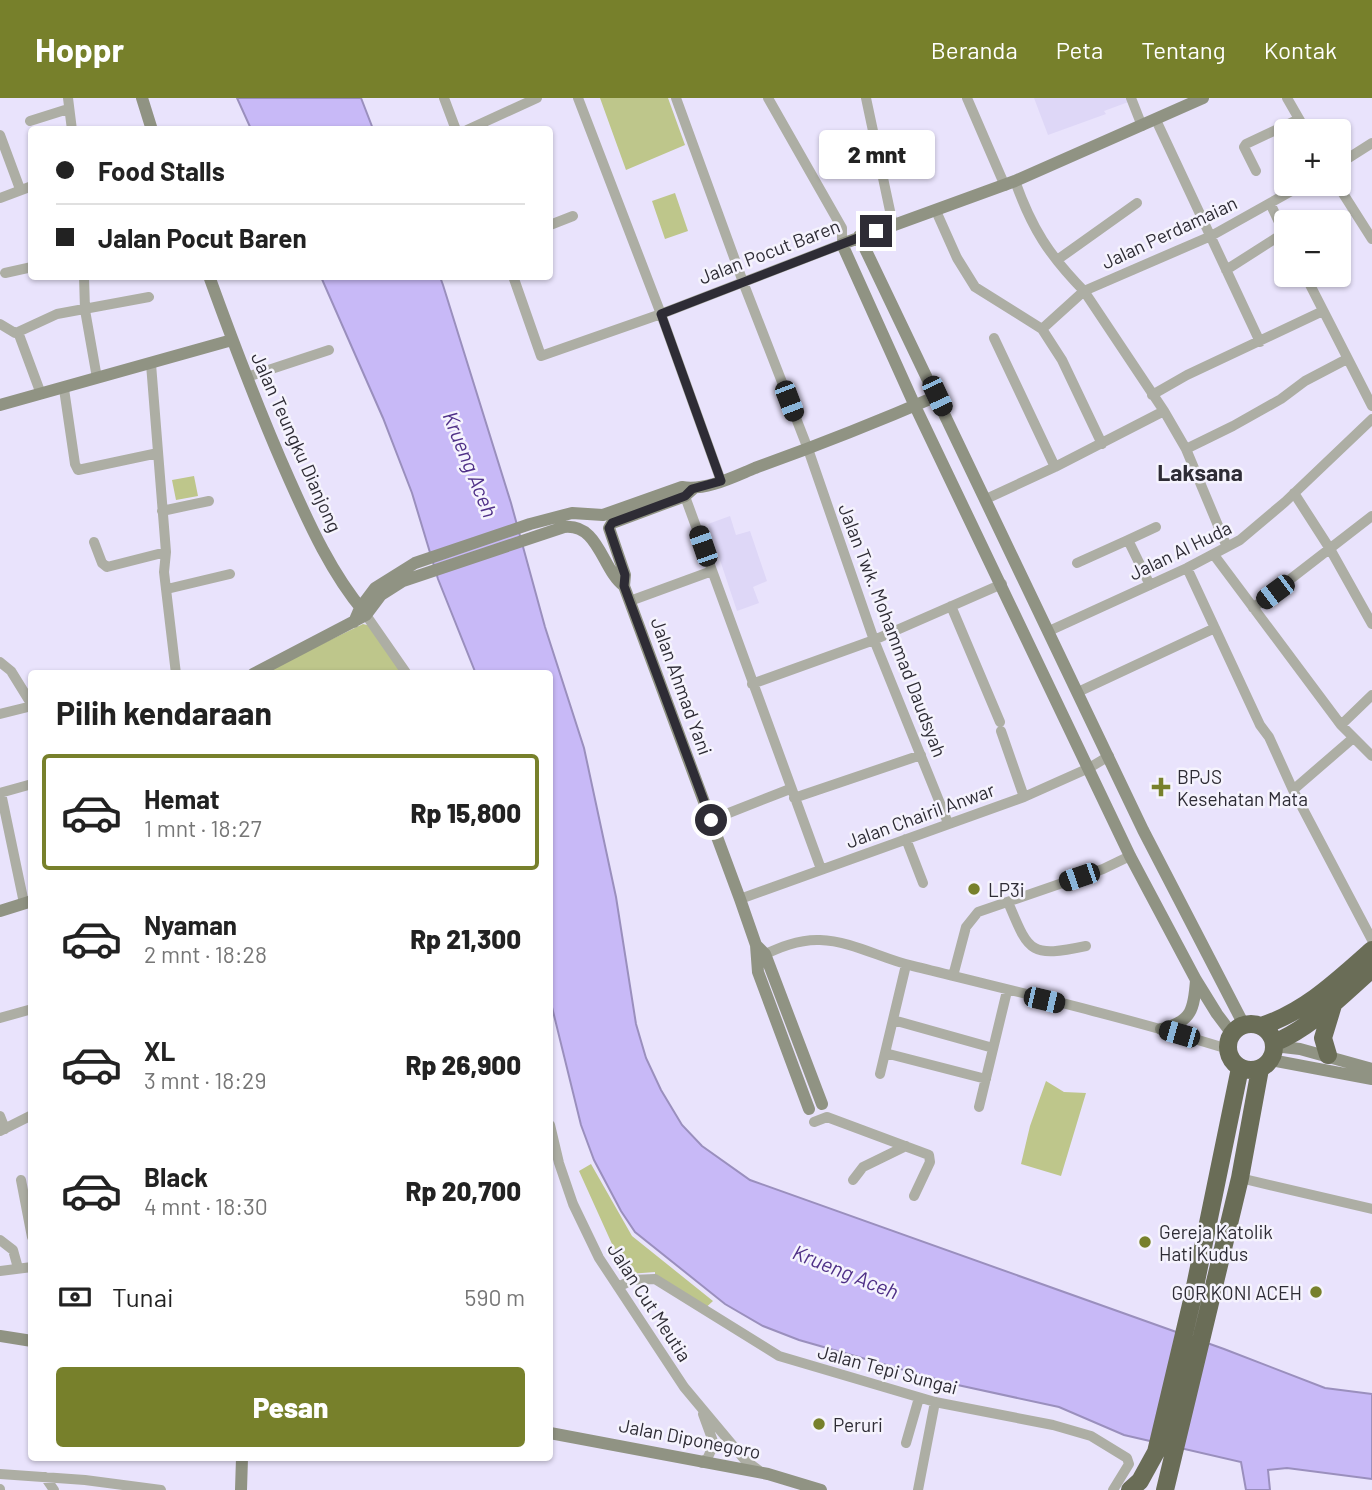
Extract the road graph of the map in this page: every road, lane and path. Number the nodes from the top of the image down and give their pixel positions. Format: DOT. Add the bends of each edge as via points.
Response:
graph roads {
  1 [pos="142,98"];
  2 [pos="444,98"];
  3 [pos="537,98"];
  4 [pos="578,98"];
  5 [pos="676,98"];
  6 [pos="768,98"];
  7 [pos="866,98"];
  8 [pos="967,98"];
  9 [pos="1131,98"];
  10 [pos="1202,98"];
  11 [pos="1287,98"];
  12 [pos="68,103"];
  13 [pos="1299,119"];
  14 [pos="1156,120"];
  15 [pos="30,121"];
  16 [pos="71,126"];
  17 [pos="151,126"];
  18 [pos="454,126"];
  19 [pos="476,126"];
  20 [pos="1142,126"];
  21 [pos="1274,131"];
  22 [pos="0,135"];
  23 [pos="1372,143"];
  24 [pos="1351,156"];
  25 [pos="1256,171"];
  26 [pos="1010,183"];
  27 [pos="28,187"];
  28 [pos="20,189"];
  29 [pos="1281,196"];
  30 [pos="1345,196"];
  31 [pos="0,198"];
  32 [pos="1270,202"];
  33 [pos="1137,203"];
  34 [pos="936,211"];
  35 [pos="1274,211"];
  36 [pos="573,216"];
  37 [pos="553,224"];
  38 [pos="893,225"];
  39 [pos="842,228"];
  40 [pos="859,236"];
  41 [pos="1211,236"];
  42 [pos="1372,239"];
  43 [pos="1274,242"];
  44 [pos="842,244"];
  45 [pos="1057,260"];
  46 [pos="28,268"];
  47 [pos="1226,270"];
  48 [pos="5,273"];
  49 [pos="84,280"];
  50 [pos="210,280"];
  51 [pos="514,280"];
  52 [pos="743,282"];
  53 [pos="1311,287"];
  54 [pos="1084,291"];
  55 [pos="149,297"];
  56 [pos="85,310"];
  57 [pos="1323,312"];
  58 [pos="661,314"];
  59 [pos="0,324"];
  60 [pos="1042,329"];
  61 [pos="18,332"];
  62 [pos="994,338"];
  63 [pos="232,340"];
  64 [pos="1260,342"];
  65 [pos="329,350"];
  66 [pos="1347,359"];
  67 [pos="151,364"];
  68 [pos="247,377"];
  69 [pos="97,378"];
  70 [pos="64,389"];
  71 [pos="41,394"];
  72 [pos="1152,395"];
  73 [pos="937,396"];
  74 [pos="0,405"];
  75 [pos="915,406"];
  76 [pos="1372,406"];
  77 [pos="1164,411"];
  78 [pos="1372,419"];
  79 [pos="1102,444"];
  80 [pos="808,449"];
  81 [pos="1186,449"];
  82 [pos="158,453"];
  83 [pos="1055,467"];
  84 [pos="721,481"];
  85 [pos="687,491"];
  86 [pos="1294,493"];
  87 [pos="986,499"];
  88 [pos="209,501"];
  89 [pos="162,511"];
  90 [pos="1372,516"];
  91 [pos="1156,527"];
  92 [pos="532,530"];
  93 [pos="1128,540"];
  94 [pos="94,542"];
  95 [pos="1227,547"];
  96 [pos="1329,548"];
  97 [pos="166,552"];
  98 [pos="1214,555"];
  99 [pos="1077,563"];
  100 [pos="1187,568"];
  101 [pos="417,569"];
  102 [pos="712,571"];
  103 [pos="230,574"];
  104 [pos="1002,584"];
  105 [pos="1150,585"];
  106 [pos="624,586"];
  107 [pos="167,589"];
  108 [pos="630,601"];
  109 [pos="951,606"];
  110 [pos="1253,608"];
  111 [pos="363,611"];
  112 [pos="1372,624"];
  113 [pos="1215,628"];
  114 [pos="1049,631"];
  115 [pos="874,640"];
  116 [pos="0,662"];
  117 [pos="174,670"];
  118 [pos="261,670"];
  119 [pos="404,670"];
  120 [pos="752,684"];
  121 [pos="1078,692"];
  122 [pos="1372,695"];
  123 [pos="28,699"];
  124 [pos="28,706"];
  125 [pos="0,714"];
  126 [pos="1341,725"];
  127 [pos="1352,739"];
  128 [pos="921,755"];
  129 [pos="1109,756"];
  130 [pos="1372,756"];
  131 [pos="1088,768"];
  132 [pos="28,785"];
  133 [pos="1293,790"];
  134 [pos="0,793"];
  135 [pos="792,794"];
  136 [pos="1024,797"];
  137 [pos="711,820"];
  138 [pos="948,823"];
  139 [pos="906,839"];
  140 [pos="1130,856"];
  141 [pos="821,869"];
  142 [pos="923,883"];
  143 [pos="740,900"];
  144 [pos="28,902"];
  145 [pos="1008,902"];
  146 [pos="0,911"];
  147 [pos="1372,940"];
  148 [pos="1086,946"];
  149 [pos="1372,950"];
  150 [pos="759,953"];
  151 [pos="906,965"];
  152 [pos="1372,969"];
  153 [pos="953,976"];
  154 [pos="1196,979"];
  155 [pos="1007,991"];
  156 [pos="1334,1002"];
  157 [pos="28,1010"];
  158 [pos="0,1018"];
  159 [pos="893,1020"];
  160 [pos="1161,1029"];
  161 [pos="1241,1034"];
  162 [pos="993,1048"];
  163 [pos="885,1053"];
  164 [pos="1270,1054"];
  165 [pos="1328,1055"];
  166 [pos="1240,1068"];
  167 [pos="1372,1069"];
  168 [pos="808,1070"];
  169 [pos="795,1074"];
  170 [pos="880,1074"];
  171 [pos="986,1079"];
  172 [pos="1372,1079"];
  173 [pos="822,1104"];
  174 [pos="979,1107"];
  175 [pos="809,1109"];
  176 [pos="0,1116"];
  177 [pos="28,1117"];
  178 [pos="814,1122"];
  179 [pos="2,1130"];
  180 [pos="553,1138"];
  181 [pos="906,1146"];
  182 [pos="1240,1178"];
  183 [pos="21,1180"];
  184 [pos="853,1180"];
  185 [pos="914,1196"];
  186 [pos="1372,1209"];
  187 [pos="28,1216"];
  188 [pos="0,1240"];
  189 [pos="28,1267"];
  190 [pos="18,1268"];
  191 [pos="0,1271"];
  192 [pos="618,1287"];
  193 [pos="1201,1302"];
  194 [pos="0,1335"];
  195 [pos="28,1341"];
  196 [pos="919,1398"];
  197 [pos="935,1402"];
  198 [pos="699,1404"];
  199 [pos="553,1434"];
  200 [pos="906,1443"];
  201 [pos="1164,1453"];
  202 [pos="243,1461"];
  203 [pos="702,1463"];
  204 [pos="0,1474"];
  205 [pos="766,1474"];
  206 [pos="45,1476"];
  207 [pos="54,1490"];
  208 [pos="142,1490"];
  209 [pos="161,1490"];
  210 [pos="241,1490"];
  211 [pos="770,1490"];
  212 [pos="821,1490"];
  213 [pos="918,1490"];
  214 [pos="1113,1490"];
  215 [pos="1130,1490"];
  216 [pos="1165,1490"];
  1 -- 17 [label="main road"];
  2 -- 18 [label="street"];
  3 -- 19 [label="street"];
  4 -- 58 [label="street"];
  5 -- 52 [label="street, Jalan Twk. Mohammad Daudsyah"];
  6 -- 39 [label="street"];
  7 -- 38 [label="street"];
  8 -- 26 [label="street"];
  9 -- 20 [label="street"];
  10 -- 14 [label="main road, Jalan Pocut Baren"];
  11 -- 13 [label="street"];
  12 -- 15 [label="street"];
  12 -- 16 [label="street"];
  14 -- 20 [label="main road, Jalan Pocut Baren"];
  14 -- 41 [label="street"];
  20 -- 26 [label="main road, Jalan Pocut Baren"];
  21 -- 25 [label="street" via="1244,146"];
  22 -- 28 [label="street"];
  23 -- 24 [label="street"];
  26 -- 34 [label="main road, Jalan Pocut Baren"];
  26 -- 45 [label="street" via="1037,234"];
  27 -- 28 [label="street"];
  28 -- 31 [label="street"];
  29 -- 32 [label="street, Jalan Perdamaian"];
  30 -- 42 [label="street"];
  32 -- 35 [label="street"];
  32 -- 41 [label="street, Jalan Perdamaian"];
  33 -- 45 [label="street"];
  34 -- 38 [label="main road, Jalan Pocut Baren"];
  34 -- 60 [label="street" via="975,287"];
  36 -- 37 [label="street"];
  38 -- 40 [label="main road, Jalan Pocut Baren"];
  39 -- 40 [label="street"];
  39 -- 44 [label="street"];
  40 -- 44 [label="main road, Jalan Pocut Baren"];
  40 -- 73 [label="main road"];
  41 -- 47 [label="street"];
  41 -- 54 [label="street, Jalan Perdamaian"];
  43 -- 47 [label="street"];
  44 -- 52 [label="street, Jalan Pocut Baren"];
  44 -- 75 [label="main road"];
  45 -- 54 [label="street"];
  46 -- 48 [label="street"];
  47 -- 64 [label="street"];
  49 -- 56 [label="street"];
  50 -- 63 [label="main road, Jalan Teungku Dianjong"];
  51 -- 58 [label="street, Jalan Pocut Baren" via="541,356"];
  52 -- 58 [label="street, Jalan Pocut Baren"];
  52 -- 80 [label="street, Jalan Twk. Mohammad Daudsyah"];
  53 -- 57 [label="street"];
  54 -- 60 [label="street, Jalan Perdamaian"];
  54 -- 72 [label="street"];
  55 -- 56 [label="street"];
  56 -- 61 [label="street" via="57,314"];
  56 -- 69 [label="street"];
  57 -- 64 [label="street"];
  57 -- 66 [label="street"];
  58 -- 84 [label="street"];
  59 -- 61 [label="street"];
  60 -- 79 [label="street"];
  61 -- 71 [label="street"];
  62 -- 83 [label="street"];
  63 -- 67 [label="main road"];
  63 -- 68 [label="main road, Jalan Teungku Dianjong"];
  64 -- 72 [label="street"];
  65 -- 68 [label="street"];
  66 -- 76 [label="street"];
  66 -- 81 [label="street"];
  67 -- 69 [label="main road"];
  67 -- 82 [label="street"];
  68 -- 111 [label="main road, Jalan Teungku Dianjong" via="303,509"];
  69 -- 70 [label="main road"];
  70 -- 71 [label="main road"];
  70 -- 82 [label="street" via="78,470"];
  71 -- 74 [label="main road"];
  72 -- 77 [label="street"];
  73 -- 75 [label="main road"];
  73 -- 87 [label="main road"];
  75 -- 80 [label="main road"];
  75 -- 104 [label="main road"];
  77 -- 79 [label="street"];
  77 -- 81 [label="street"];
  78 -- 86 [label="street, Jalan Al Huda"];
  79 -- 83 [label="street"];
  80 -- 84 [label="main road"];
  80 -- 115 [label="street, Jalan Twk. Mohammad Daudsyah"];
  81 -- 95 [label="street"];
  82 -- 89 [label="street"];
  83 -- 87 [label="street"];
  84 -- 85 [label="main road"];
  85 -- 92 [label="main road" via="603,515 572,513"];
  85 -- 102 [label="street"];
  85 -- 106 [label="main road, Jalan Ahmad Yani" via="609,526 625,575"];
  86 -- 95 [label="street, Jalan Al Huda" via="1255,530"];
  86 -- 96 [label="street"];
  87 -- 114 [label="main road"];
  88 -- 89 [label="street"];
  89 -- 97 [label="street"];
  90 -- 96 [label="street"];
  91 -- 93 [label="street"];
  92 -- 101 [label="main road"];
  92 -- 106 [label="main road" via="568,526 583,530"];
  93 -- 99 [label="street"];
  93 -- 105 [label="street"];
  94 -- 97 [label="street" via="107,567"];
  95 -- 98 [label="street, Jalan Al Huda"];
  96 -- 110 [label="street"];
  96 -- 112 [label="street"];
  97 -- 107 [label="street"];
  98 -- 100 [label="street, Jalan Al Huda"];
  98 -- 110 [label="street"];
  100 -- 105 [label="street, Jalan Al Huda"];
  100 -- 113 [label="street"];
  101 -- 111 [label="main road"];
  101 -- 111 [label="main road" via="375,588"];
  102 -- 108 [label="street"];
  102 -- 120 [label="street"];
  103 -- 107 [label="street"];
  104 -- 109 [label="street"];
  104 -- 131 [label="main road"];
  105 -- 114 [label="street, Jalan Al Huda"];
  106 -- 108 [label="main road, Jalan Ahmad Yani"];
  107 -- 117 [label="street"];
  108 -- 137 [label="main road, Jalan Ahmad Yani"];
  109 -- 115 [label="street"];
  109 -- 136 [label="street" via="1001,727"];
  110 -- 126 [label="street"];
  111 -- 118 [label="main road" via="354,622"];
  111 -- 119 [label="street"];
  113 -- 121 [label="street"];
  113 -- 133 [label="street"];
  114 -- 121 [label="main road"];
  115 -- 120 [label="street"];
  115 -- 128 [label="street, Jalan Twk. Mohammad Daudsyah"];
  116 -- 123 [label="street"];
  120 -- 135 [label="street"];
  121 -- 129 [label="main road"];
  122 -- 126 [label="street"];
  124 -- 125 [label="street"];
  126 -- 127 [label="street"];
  127 -- 130 [label="street"];
  127 -- 133 [label="street"];
  128 -- 135 [label="street"];
  128 -- 138 [label="street, Jalan Twk. Mohammad Daudsyah"];
  129 -- 131 [label="street, Jalan Chairil Anwar"];
  129 -- 161 [label="main road"];
  131 -- 136 [label="street, Jalan Chairil Anwar"];
  131 -- 140 [label="main road"];
  132 -- 134 [label="street"];
  133 -- 147 [label="street"];
  134 -- 144 [label="street"];
  135 -- 137 [label="street"];
  135 -- 141 [label="street"];
  136 -- 138 [label="street, Jalan Chairil Anwar"];
  137 -- 143 [label="main road, Jalan Ahmad Yani"];
  138 -- 139 [label="street, Jalan Chairil Anwar"];
  139 -- 141 [label="street, Jalan Chairil Anwar"];
  139 -- 142 [label="street"];
  140 -- 145 [label="street"];
  140 -- 154 [label="main road"];
  141 -- 143 [label="street, Jalan Chairil Anwar"];
  143 -- 150 [label="main road, Jalan Ahmad Yani"];
  144 -- 146 [label="main road"];
  145 -- 148 [label="street" via="1030,945 1057,952"];
  145 -- 153 [label="street" via="978,912 968,922"];
  149 -- 161 [label="highway" via="1286,1017"];
  150 -- 151 [label="street" via="823,940"];
  150 -- 168 [label="main road, Jalan Ahmad Yani"];
  150 -- 169 [label="main road" via="758,972"];
  151 -- 153 [label="street"];
  151 -- 159 [label="street"];
  152 -- 156 [label="highway"];
  153 -- 155 [label="street"];
  154 -- 160 [label="main road" via="1189,1014 1177,1025"];
  154 -- 161 [label="main road" via="1217,1014"];
  155 -- 160 [label="street"];
  155 -- 162 [label="street"];
  156 -- 164 [label="highway"];
  156 -- 165 [label="highway" via="1323,1038"];
  157 -- 158 [label="street"];
  159 -- 162 [label="street"];
  159 -- 163 [label="street"];
  160 -- 161 [label="street"];
  161 -- 164 [label="highway" via="1269,1033"];
  161 -- 166 [label="highway" via="1231,1060"];
  162 -- 171 [label="street"];
  163 -- 170 [label="street"];
  163 -- 171 [label="street"];
  164 -- 165 [label="main road" via="1300,1049"];
  164 -- 166 [label="highway" via="1250,1070"];
  164 -- 172 [label="main road"];
  164 -- 182 [label="highway"];
  165 -- 167 [label="main road"];
  166 -- 193 [label="highway"];
  168 -- 169 [label="main road"];
  168 -- 173 [label="main road, Jalan Ahmad Yani"];
  169 -- 175 [label="main road"];
  171 -- 174 [label="street"];
  176 -- 179 [label="street"];
  177 -- 179 [label="street"];
  178 -- 181 [label="street" via="827,1117"];
  180 -- 192 [label="street, Jalan Cut Meutia" via="573,1204"];
  181 -- 184 [label="street" via="863,1167"];
  181 -- 185 [label="street" via="930,1158"];
  182 -- 186 [label="street"];
  182 -- 193 [label="highway"];
  183 -- 187 [label="street"];
  188 -- 190 [label="street" via="13,1250"];
  189 -- 190 [label="street"];
  190 -- 191 [label="street"];
  192 -- 196 [label="street, Jalan Tepi Sungai" via="632,1280 655,1279 779,1356"];
  192 -- 198 [label="street, Jalan Cut Meutia"];
  193 -- 201 [label="highway"];
  194 -- 195 [label="main road"];
  196 -- 197 [label="street, Jalan Tepi Sungai"];
  196 -- 200 [label="street"];
  197 -- 213 [label="street"];
  197 -- 214 [label="street, Jalan Tepi Sungai" via="1091,1436 1127,1458 1129,1464"];
  198 -- 203 [label="street" via="714,1444"];
  198 -- 205 [label="street, Jalan Cut Meutia" via="745,1460"];
  199 -- 203 [label="main road, Jalan Diponegoro"];
  201 -- 215 [label="highway"];
  201 -- 216 [label="highway"];
  202 -- 210 [label="main road"];
  203 -- 205 [label="main road, Jalan Diponegoro"];
  204 -- 206 [label="street"];
  205 -- 211 [label="main road"];
  205 -- 212 [label="main road, Jalan Diponegoro"];
  206 -- 207 [label="street"];
  206 -- 208 [label="street"];
  208 -- 209 [label="street"];
}
